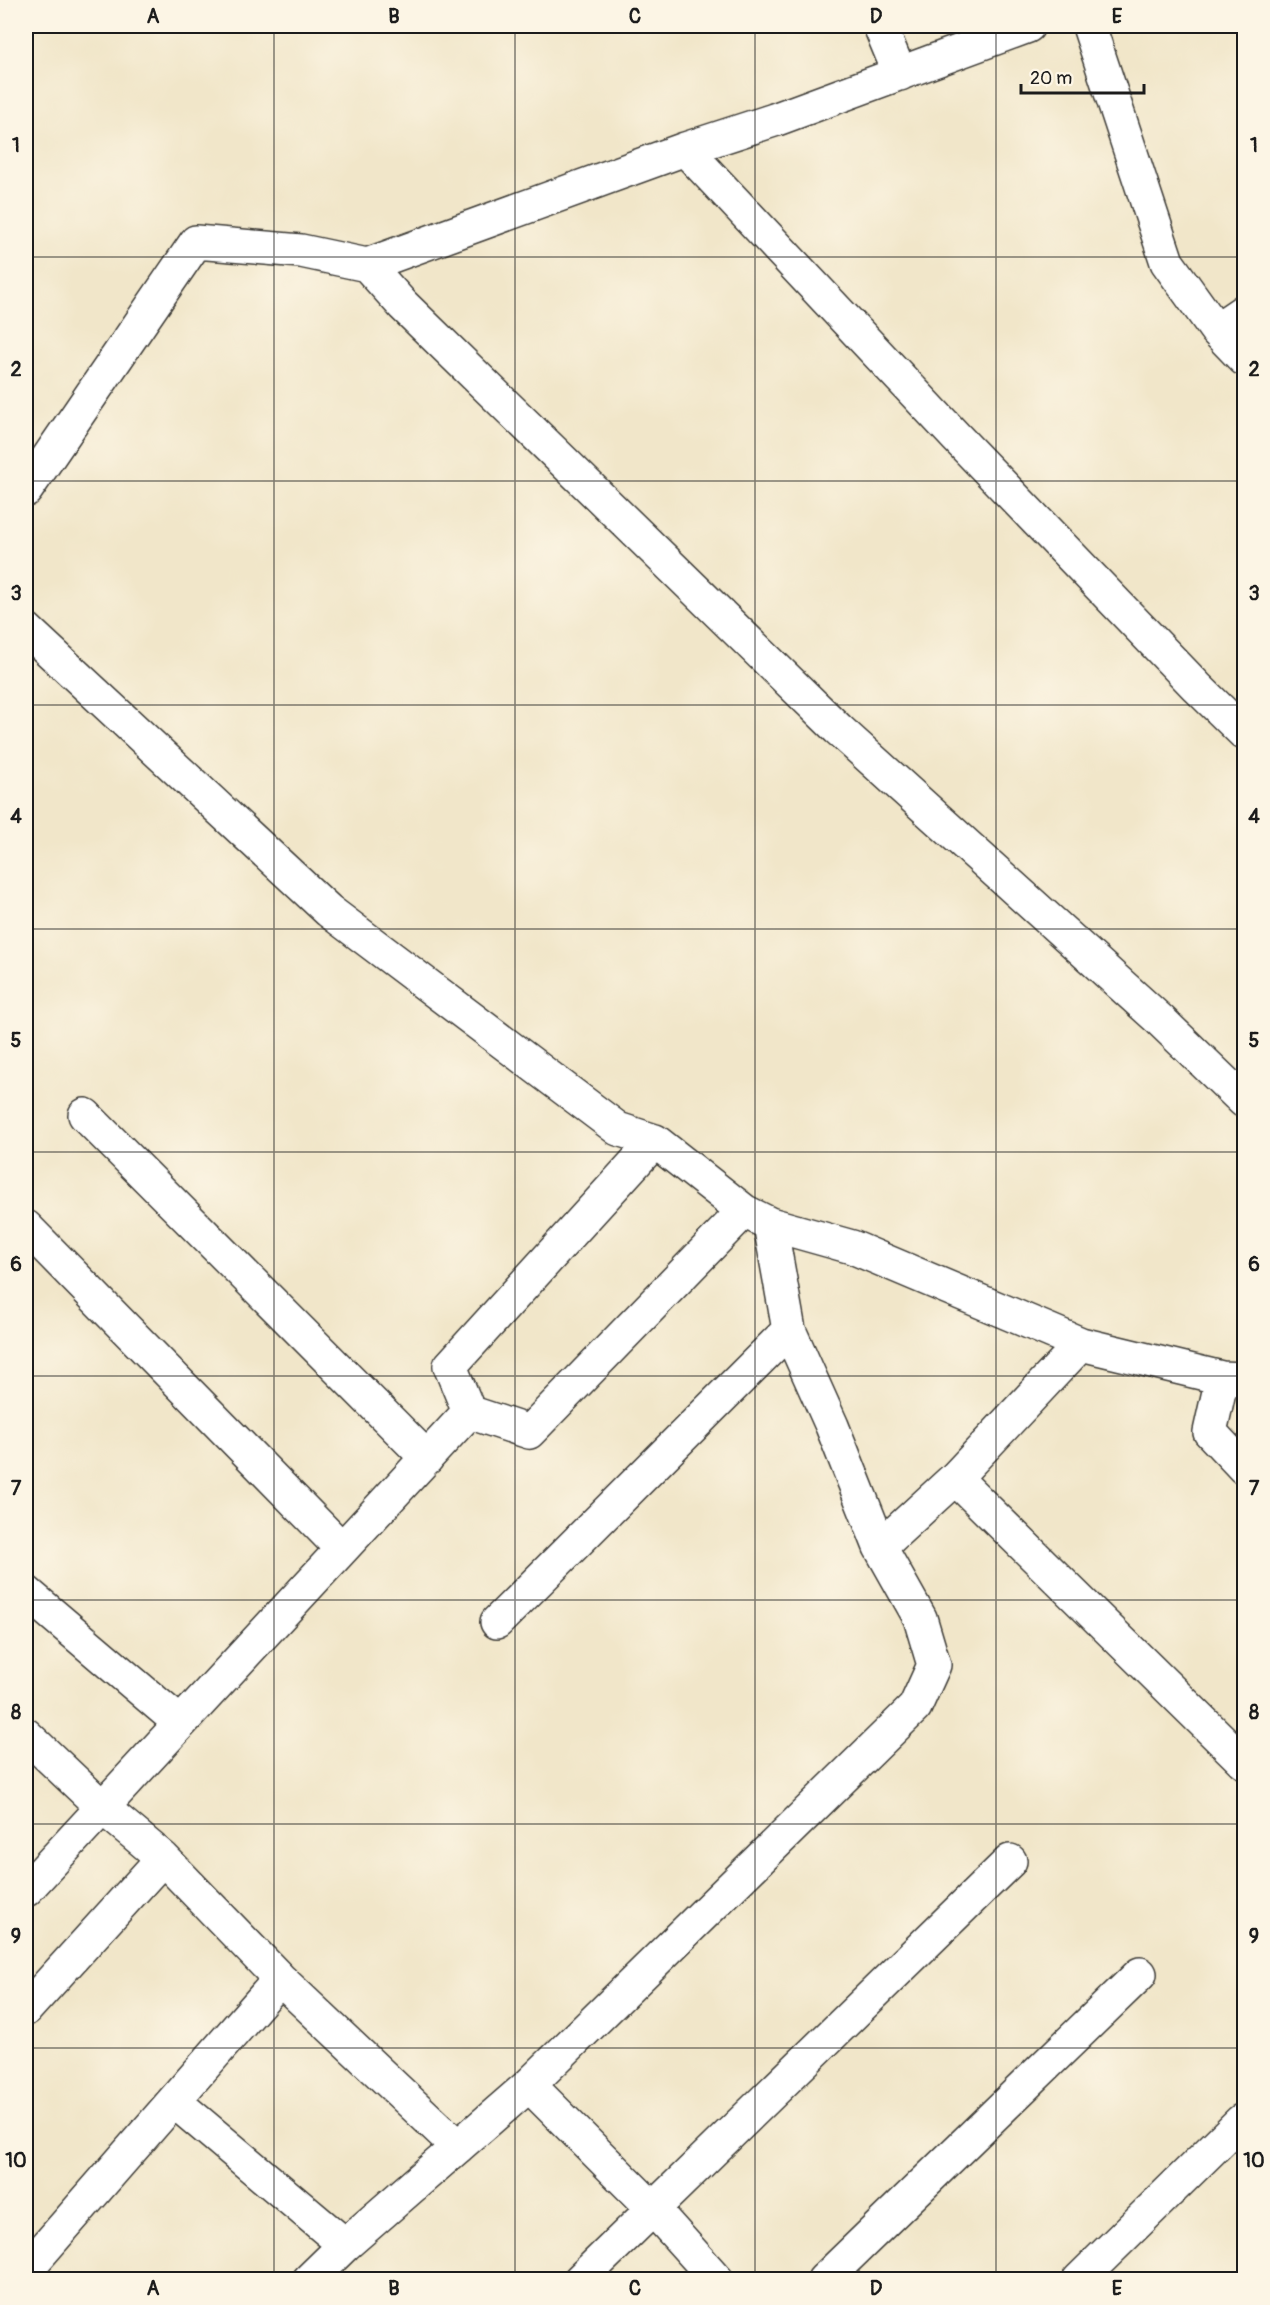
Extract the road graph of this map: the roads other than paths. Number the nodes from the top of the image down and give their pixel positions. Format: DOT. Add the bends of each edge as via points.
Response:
graph roads {
  1 [pos="880,26"];
  2 [pos="1028,26"];
  3 [pos="1089,26"];
  4 [pos="900,74"];
  5 [pos="685,149"];
  6 [pos="367,265"];
  7 [pos="1245,311"];
  8 [pos="1216,330"];
  9 [pos="1245,359"];
  10 [pos="26,490"];
  11 [pos="26,629"];
  12 [pos="1245,733"];
  13 [pos="1245,1101"];
  14 [pos="85,1115"];
  15 [pos="655,1141"];
  16 [pos="757,1218"];
  17 [pos="26,1227"];
  18 [pos="789,1330"];
  19 [pos="1081,1344"];
  20 [pos="1233,1379"];
  21 [pos="469,1412"];
  22 [pos="427,1458"];
  23 [pos="1245,1468"];
  24 [pos="955,1478"];
  25 [pos="880,1547"];
  26 [pos="342,1549"];
  27 [pos="26,1592"];
  28 [pos="497,1622"];
  29 [pos="180,1723"];
  30 [pos="26,1735"];
  31 [pos="1245,1762"];
  32 [pos="102,1807"];
  33 [pos="163,1858"];
  34 [pos="1010,1861"];
  35 [pos="26,1890"];
  36 [pos="1140,1974"];
  37 [pos="280,1979"];
  38 [pos="26,2009"];
  39 [pos="529,2085"];
  40 [pos="174,2101"];
  41 [pos="1241,2121"];
  42 [pos="458,2147"];
  43 [pos="654,2210"];
  44 [pos="345,2245"];
  45 [pos="26,2270"];
  46 [pos="309,2280"];
  47 [pos="580,2280"];
  48 [pos="717,2280"];
  49 [pos="824,2280"];
  50 [pos="1079,2280"];
  1 -- 4 [label="street"];
  2 -- 4 [label="street"];
  3 -- 8 [label="street" via="1167,262"];
  4 -- 5 [label="street"];
  5 -- 6 [label="street"];
  5 -- 12 [label="street" via="957,438"];
  6 -- 10 [label="street" via="301,251 196,242"];
  6 -- 13 [label="street" via="403,305 838,729"];
  7 -- 8 [label="street"];
  8 -- 9 [label="street"];
  11 -- 15 [label="street" via="329,911 618,1129"];
  14 -- 22 [label="street"];
  15 -- 16 [label="street"];
  15 -- 21 [label="street" via="450,1366"];
  16 -- 18 [label="street"];
  16 -- 19 [label="street" via="852,1246"];
  16 -- 21 [label="street" via="529,1432"];
  17 -- 26 [label="street"];
  18 -- 25 [label="street"];
  18 -- 28 [label="street"];
  19 -- 20 [label="street"];
  19 -- 24 [label="street"];
  20 -- 23 [label="street" via="1210,1432"];
  21 -- 22 [label="street"];
  22 -- 26 [label="street"];
  24 -- 25 [label="street"];
  24 -- 31 [label="street"];
  25 -- 39 [label="street" via="920,1618 934,1665 915,1707"];
  26 -- 29 [label="street"];
  27 -- 29 [label="street"];
  29 -- 32 [label="street"];
  30 -- 32 [label="street"];
  32 -- 33 [label="street"];
  32 -- 35 [label="street"];
  33 -- 37 [label="street"];
  33 -- 38 [label="street"];
  34 -- 43 [label="street"];
  36 -- 49 [label="street"];
  37 -- 40 [label="street"];
  37 -- 42 [label="street"];
  39 -- 42 [label="street"];
  39 -- 43 [label="street"];
  40 -- 44 [label="street"];
  40 -- 45 [label="street"];
  41 -- 50 [label="street"];
  42 -- 44 [label="street"];
  43 -- 47 [label="street"];
  43 -- 48 [label="street"];
  44 -- 46 [label="street"];
}
